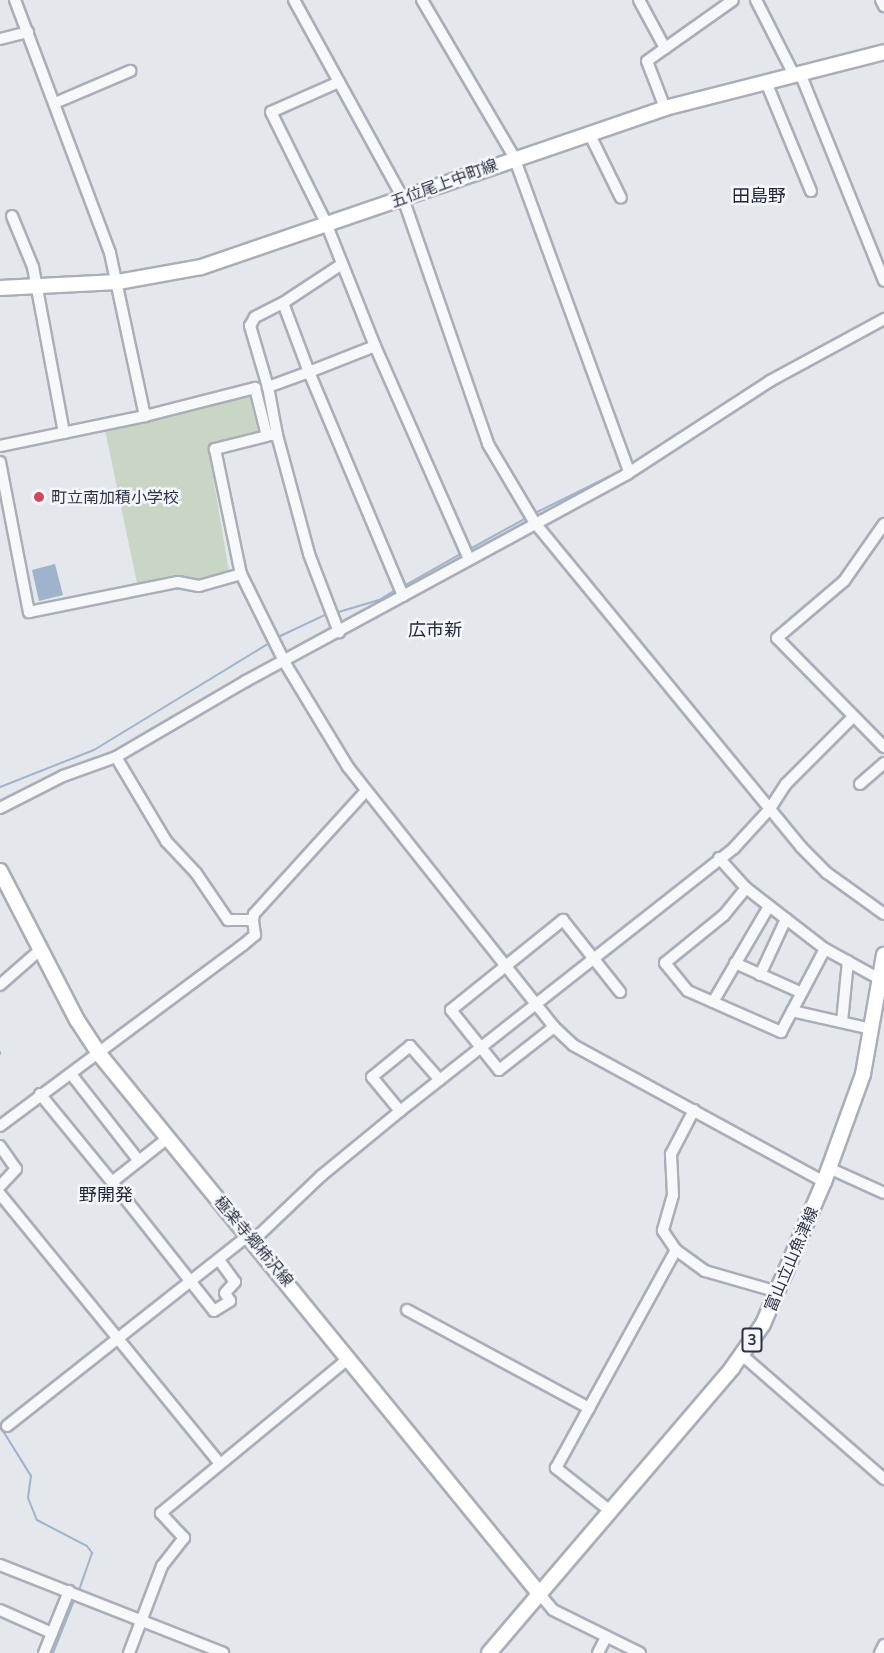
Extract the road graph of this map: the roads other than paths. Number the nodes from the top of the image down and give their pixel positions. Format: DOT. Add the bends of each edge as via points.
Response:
graph roads {
  1 [pos="15,0"];
  2 [pos="294,0"];
  3 [pos="422,0"];
  4 [pos="639,0"];
  5 [pos="733,0"];
  6 [pos="756,0"];
  7 [pos="881,0"];
  8 [pos="884,6"];
  9 [pos="28,32"];
  10 [pos="0,39"];
  11 [pos="665,48"];
  12 [pos="884,52"];
  13 [pos="130,71"];
  14 [pos="797,74"];
  15 [pos="339,82"];
  16 [pos="765,82"];
  17 [pos="55,103"];
  18 [pos="665,108"];
  19 [pos="590,133"];
  20 [pos="514,157"];
  21 [pos="811,191"];
  22 [pos="403,198"];
  23 [pos="621,198"];
  24 [pos="12,216"];
  25 [pos="326,223"];
  26 [pos="342,264"];
  27 [pos="884,281"];
  28 [pos="118,282"];
  29 [pos="37,286"];
  30 [pos="0,288"];
  31 [pos="283,303"];
  32 [pos="884,319"];
  33 [pos="375,346"];
  34 [pos="309,372"];
  35 [pos="268,387"];
  36 [pos="145,416"];
  37 [pos="64,433"];
  38 [pos="272,435"];
  39 [pos="0,446"];
  40 [pos="0,462"];
  41 [pos="629,472"];
  42 [pos="3,493"];
  43 [pos="535,523"];
  44 [pos="884,524"];
  45 [pos="469,559"];
  46 [pos="241,574"];
  47 [pos="403,596"];
  48 [pos="339,632"];
  49 [pos="285,663"];
  50 [pos="853,717"];
  51 [pos="884,747"];
  52 [pos="116,757"];
  53 [pos="884,764"];
  54 [pos="860,784"];
  55 [pos="366,791"];
  56 [pos="0,808"];
  57 [pos="769,810"];
  58 [pos="719,858"];
  59 [pos="0,870"];
  60 [pos="746,888"];
  61 [pos="770,906"];
  62 [pos="884,914"];
  63 [pos="786,919"];
  64 [pos="254,920"];
  65 [pos="825,949"];
  66 [pos="40,950"];
  67 [pos="884,955"];
  68 [pos="593,956"];
  69 [pos="848,962"];
  70 [pos="735,963"];
  71 [pos="506,964"];
  72 [pos="760,975"];
  73 [pos="878,978"];
  74 [pos="0,985"];
  75 [pos="621,992"];
  76 [pos="802,993"];
  77 [pos="537,1002"];
  78 [pos="713,1002"];
  79 [pos="792,1011"];
  80 [pos="842,1022"];
  81 [pos="554,1027"];
  82 [pos="872,1029"];
  83 [pos="481,1049"];
  84 [pos="100,1055"];
  85 [pos="71,1074"];
  86 [pos="440,1080"];
  87 [pos="40,1094"];
  88 [pos="694,1110"];
  89 [pos="400,1111"];
  90 [pos="0,1126"];
  91 [pos="168,1138"];
  92 [pos="0,1146"];
  93 [pos="139,1161"];
  94 [pos="830,1168"];
  95 [pos="112,1182"];
  96 [pos="824,1182"];
  97 [pos="0,1186"];
  98 [pos="884,1193"];
  99 [pos="0,1194"];
  100 [pos="252,1238"];
  101 [pos="676,1250"];
  102 [pos="219,1260"];
  103 [pos="190,1282"];
  104 [pos="778,1292"];
  105 [pos="407,1310"];
  106 [pos="118,1338"];
  107 [pos="742,1355"];
  108 [pos="349,1358"];
  109 [pos="589,1408"];
  110 [pos="7,1426"];
  111 [pos="220,1464"];
  112 [pos="884,1479"];
  113 [pos="609,1510"];
  114 [pos="0,1565"];
  115 [pos="69,1591"];
  116 [pos="538,1592"];
  117 [pos="0,1610"];
  118 [pos="142,1620"];
  119 [pos="52,1633"];
  120 [pos="606,1637"];
  121 [pos="884,1645"];
  122 [pos="45,1653"];
  123 [pos="129,1653"];
  124 [pos="223,1653"];
  125 [pos="489,1653"];
  126 [pos="598,1653"];
  127 [pos="638,1653"];
  128 [pos="880,1653"];
  1 -- 9 [label="street"];
  2 -- 15 [label="street"];
  3 -- 20 [label="street"];
  4 -- 11 [label="street"];
  5 -- 11 [label="street"];
  6 -- 14 [label="street"];
  7 -- 8 [label="street"];
  9 -- 10 [label="street"];
  9 -- 17 [label="street"];
  11 -- 18 [label="street" via="647,61"];
  12 -- 14 [label="main road, 五位尾上中町線"];
  13 -- 17 [label="street"];
  14 -- 16 [label="main road, 五位尾上中町線"];
  14 -- 27 [label="street"];
  15 -- 22 [label="street"];
  15 -- 25 [label="street" via="271,112"];
  16 -- 18 [label="main road, 五位尾上中町線"];
  16 -- 21 [label="street"];
  17 -- 28 [label="street"];
  18 -- 19 [label="main road, 五位尾上中町線"];
  19 -- 20 [label="main road, 五位尾上中町線"];
  19 -- 23 [label="street"];
  20 -- 22 [label="main road, 五位尾上中町線"];
  20 -- 41 [label="street"];
  22 -- 25 [label="main road, 五位尾上中町線"];
  22 -- 43 [label="street" via="488,444"];
  24 -- 29 [label="street"];
  25 -- 26 [label="street"];
  25 -- 28 [label="main road, 五位尾上中町線" via="201,267"];
  26 -- 31 [label="street"];
  26 -- 33 [label="street"];
  28 -- 29 [label="main road, 五位尾上中町線"];
  28 -- 36 [label="street"];
  29 -- 30 [label="main road, 五位尾上中町線"];
  29 -- 37 [label="street"];
  31 -- 34 [label="street"];
  31 -- 35 [label="street" via="255,317 250,326"];
  32 -- 41 [label="street" via="770,381"];
  33 -- 34 [label="street"];
  33 -- 45 [label="street"];
  34 -- 35 [label="street"];
  34 -- 47 [label="street"];
  35 -- 38 [label="street"];
  36 -- 37 [label="street"];
  36 -- 38 [label="street" via="255,388"];
  37 -- 39 [label="street"];
  38 -- 46 [label="street" via="215,449"];
  38 -- 48 [label="street" via="309,554"];
  40 -- 42 [label="street"];
  41 -- 43 [label="street"];
  42 -- 46 [label="street" via="29,612 178,582 199,586"];
  43 -- 45 [label="street"];
  43 -- 57 [label="street"];
  44 -- 50 [label="street" via="844,581 777,638"];
  45 -- 47 [label="street"];
  46 -- 49 [label="street"];
  47 -- 48 [label="street"];
  48 -- 49 [label="street"];
  49 -- 52 [label="street" via="246,681"];
  49 -- 55 [label="street"];
  50 -- 51 [label="street"];
  50 -- 57 [label="street" via="786,784"];
  52 -- 56 [label="street" via="63,776"];
  52 -- 64 [label="street" via="166,841 196,873 228,920"];
  53 -- 54 [label="street"];
  55 -- 64 [label="street" via="254,914"];
  55 -- 71 [label="street"];
  57 -- 58 [label="street" via="734,848"];
  57 -- 62 [label="street" via="827,873"];
  58 -- 60 [label="street"];
  58 -- 68 [label="street"];
  59 -- 66 [label="main road, 極楽寺郷柿沢線"];
  60 -- 61 [label="street"];
  60 -- 78 [label="street" via="724,915 665,963 688,991"];
  61 -- 63 [label="street"];
  61 -- 70 [label="street"];
  63 -- 65 [label="street"];
  63 -- 72 [label="street"];
  64 -- 84 [label="street" via="255,935"];
  65 -- 69 [label="street"];
  65 -- 76 [label="street"];
  66 -- 74 [label="street"];
  66 -- 84 [label="main road, 極楽寺郷柿沢線"];
  67 -- 73 [label="main road, 富山立山魚津線 / 3"];
  68 -- 71 [label="street" via="563,920"];
  68 -- 75 [label="street"];
  68 -- 77 [label="street"];
  69 -- 73 [label="street"];
  69 -- 80 [label="street"];
  70 -- 72 [label="street"];
  70 -- 78 [label="street"];
  71 -- 77 [label="street"];
  71 -- 83 [label="street" via="451,1010"];
  72 -- 76 [label="street"];
  73 -- 82 [label="main road, 富山立山魚津線 / 3"];
  76 -- 79 [label="street"];
  77 -- 81 [label="street"];
  77 -- 83 [label="street"];
  78 -- 79 [label="street" via="781,1032"];
  79 -- 80 [label="street"];
  80 -- 82 [label="street"];
  81 -- 83 [label="street" via="499,1070"];
  81 -- 88 [label="street" via="573,1045"];
  82 -- 94 [label="main road, 富山立山魚津線 / 3" via="863,1074"];
  83 -- 86 [label="street"];
  84 -- 85 [label="street"];
  84 -- 91 [label="main road, 極楽寺郷柿沢線"];
  85 -- 87 [label="street"];
  85 -- 93 [label="street"];
  86 -- 89 [label="street"];
  86 -- 89 [label="street" via="410,1046 372,1077"];
  87 -- 90 [label="street"];
  87 -- 95 [label="street"];
  88 -- 96 [label="street"];
  88 -- 101 [label="street" via="671,1154 673,1195 663,1231"];
  89 -- 100 [label="street"];
  91 -- 93 [label="street"];
  91 -- 100 [label="main road, 極楽寺郷柿沢線"];
  92 -- 97 [label="street" via="16,1169"];
  93 -- 95 [label="street"];
  94 -- 96 [label="main road, 富山立山魚津線 / 3"];
  94 -- 98 [label="street"];
  95 -- 103 [label="street"];
  96 -- 104 [label="main road, 富山立山魚津線 / 3"];
  99 -- 106 [label="street"];
  100 -- 102 [label="street" via="243,1239"];
  100 -- 108 [label="main road, 極楽寺郷柿沢線"];
  101 -- 104 [label="street" via="705,1271"];
  101 -- 109 [label="street"];
  102 -- 103 [label="street"];
  102 -- 103 [label="street" via="235,1282 225,1293 230,1301 214,1311"];
  103 -- 106 [label="street"];
  104 -- 107 [label="main road, 富山立山魚津線 / 3"];
  105 -- 109 [label="street"];
  106 -- 110 [label="street"];
  106 -- 111 [label="street"];
  107 -- 112 [label="street"];
  107 -- 113 [label="main road, 富山立山魚津線 / 3"];
  108 -- 111 [label="street"];
  108 -- 116 [label="main road, 極楽寺郷柿沢線"];
  109 -- 113 [label="street" via="556,1468"];
  111 -- 118 [label="street" via="161,1513 184,1538 162,1566"];
  113 -- 116 [label="main road, 富山立山魚津線 / 3"];
  114 -- 115 [label="street"];
  115 -- 118 [label="street"];
  115 -- 119 [label="street"];
  116 -- 120 [label="street" via="552,1610"];
  116 -- 125 [label="main road, 富山立山魚津線 / 3"];
  117 -- 119 [label="street"];
  118 -- 123 [label="street"];
  118 -- 124 [label="street"];
  119 -- 122 [label="street"];
  120 -- 126 [label="street"];
  120 -- 127 [label="street"];
  121 -- 128 [label="street"];
}
